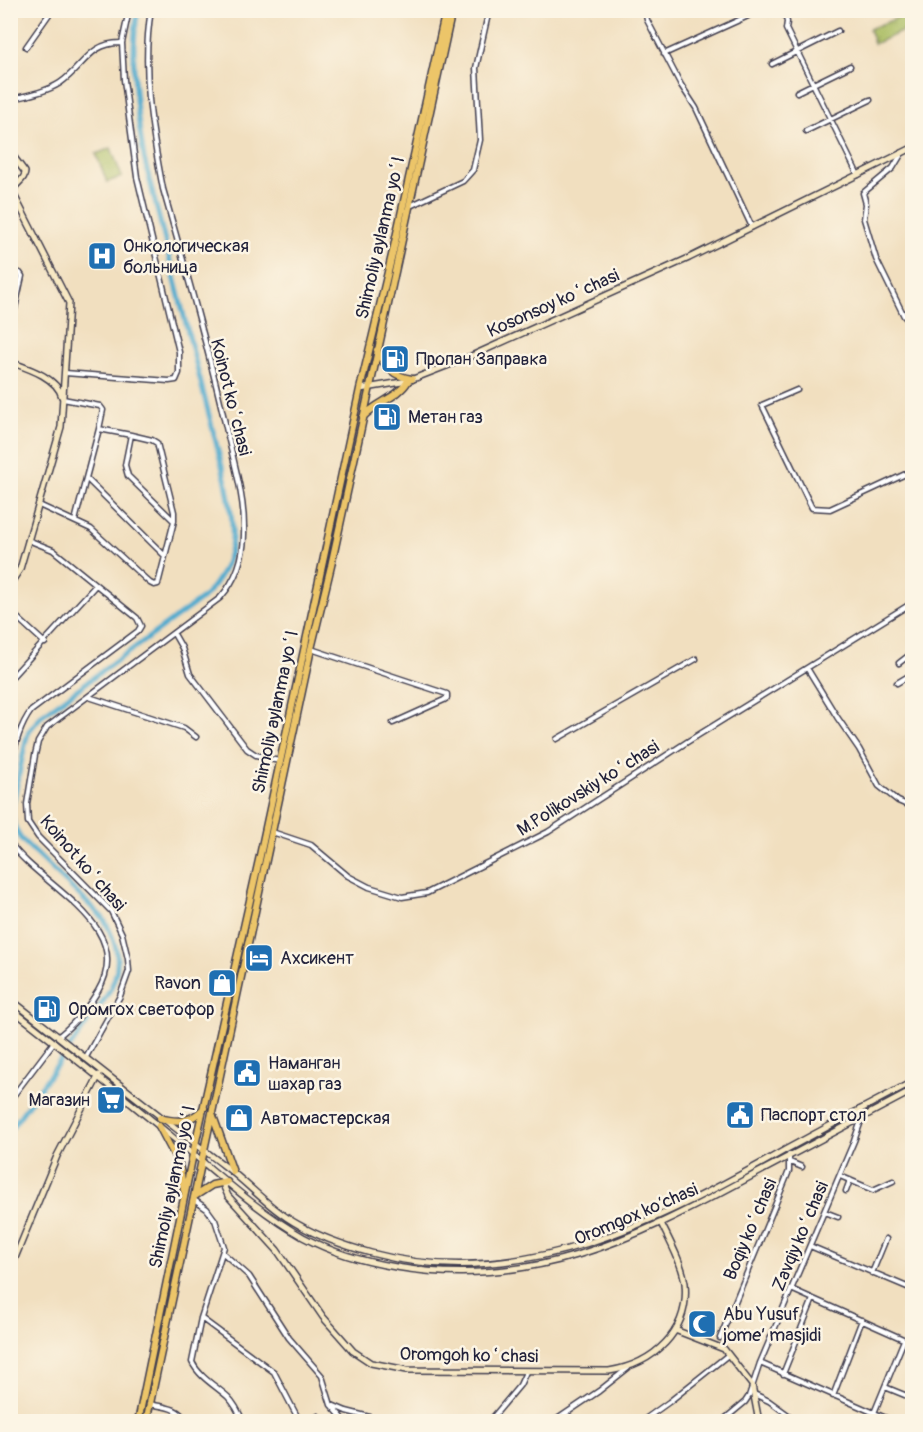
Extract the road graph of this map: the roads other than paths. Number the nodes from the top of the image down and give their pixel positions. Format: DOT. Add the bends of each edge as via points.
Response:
graph roads {
  1 [pos="52,10"];
  2 [pos="129,10"];
  3 [pos="151,10"];
  4 [pos="446,10"];
  5 [pos="452,10"];
  6 [pos="489,10"];
  7 [pos="645,10"];
  8 [pos="751,10"];
  9 [pos="784,10"];
  10 [pos="838,30"];
  11 [pos="122,43"];
  12 [pos="26,47"];
  13 [pos="797,51"];
  14 [pos="664,54"];
  15 [pos="772,64"];
  16 [pos="850,66"];
  17 [pos="812,84"];
  18 [pos="797,92"];
  19 [pos="10,99"];
  20 [pos="870,100"];
  21 [pos="830,119"];
  22 [pos="806,131"];
  23 [pos="912,148"];
  24 [pos="10,152"];
  25 [pos="903,153"];
  26 [pos="858,175"];
  27 [pos="12,193"];
  28 [pos="409,206"];
  29 [pos="752,227"];
  30 [pos="10,270"];
  31 [pos="912,320"];
  32 [pos="10,331"];
  33 [pos="377,350"];
  34 [pos="10,362"];
  35 [pos="65,373"];
  36 [pos="410,380"];
  37 [pos="369,387"];
  38 [pos="360,389"];
  39 [pos="797,390"];
  40 [pos="62,399"];
  41 [pos="362,418"];
  42 [pos="99,429"];
  43 [pos="131,435"];
  44 [pos="912,471"];
  45 [pos="86,478"];
  46 [pos="39,505"];
  47 [pos="75,521"];
  48 [pos="174,521"];
  49 [pos="28,540"];
  50 [pos="166,556"];
  51 [pos="323,565"];
  52 [pos="331,566"];
  53 [pos="10,585"];
  54 [pos="96,585"];
  55 [pos="912,603"];
  56 [pos="10,611"];
  57 [pos="174,634"];
  58 [pos="45,643"];
  59 [pos="311,649"];
  60 [pos="912,653"];
  61 [pos="696,658"];
  62 [pos="899,663"];
  63 [pos="807,668"];
  64 [pos="912,674"];
  65 [pos="10,679"];
  66 [pos="897,683"];
  67 [pos="89,698"];
  68 [pos="393,723"];
  69 [pos="196,737"];
  70 [pos="557,739"];
  71 [pos="280,761"];
  72 [pos="10,767"];
  73 [pos="912,807"];
  74 [pos="269,831"];
  75 [pos="10,843"];
  76 [pos="10,999"];
  77 [pos="10,1008"];
  78 [pos="61,1038"];
  79 [pos="56,1043"];
  80 [pos="83,1055"];
  81 [pos="99,1074"];
  82 [pos="912,1082"];
  83 [pos="912,1091"];
  84 [pos="10,1100"];
  85 [pos="208,1109"];
  86 [pos="860,1109"];
  87 [pos="160,1118"];
  88 [pos="862,1118"];
  89 [pos="159,1126"];
  90 [pos="195,1144"];
  91 [pos="787,1149"];
  92 [pos="204,1150"];
  93 [pos="193,1154"];
  94 [pos="790,1159"];
  95 [pos="202,1162"];
  96 [pos="802,1167"];
  97 [pos="233,1172"];
  98 [pos="840,1176"];
  99 [pos="850,1180"];
  100 [pos="893,1181"];
  101 [pos="226,1182"];
  102 [pos="846,1191"];
  103 [pos="185,1196"];
  104 [pos="194,1198"];
  105 [pos="825,1212"];
  106 [pos="838,1217"];
  107 [pos="662,1223"];
  108 [pos="886,1239"];
  109 [pos="810,1246"];
  110 [pos="223,1253"];
  111 [pos="10,1270"];
  112 [pos="872,1272"];
  113 [pos="791,1289"];
  114 [pos="912,1289"];
  115 [pos="813,1299"];
  116 [pos="201,1318"];
  117 [pos="862,1320"];
  118 [pos="675,1330"];
  119 [pos="720,1338"];
  120 [pos="904,1340"];
  121 [pos="912,1343"];
  122 [pos="728,1355"];
  123 [pos="155,1363"];
  124 [pos="760,1363"];
  125 [pos="628,1368"];
  126 [pos="526,1372"];
  127 [pos="783,1374"];
  128 [pos="752,1385"];
  129 [pos="885,1387"];
  130 [pos="754,1394"];
  131 [pos="833,1396"];
  132 [pos="912,1398"];
  133 [pos="149,1404"];
  134 [pos="331,1405"];
  135 [pos="874,1413"];
  136 [pos="318,1416"];
  137 [pos="138,1422"];
  138 [pos="146,1422"];
  139 [pos="186,1422"];
  140 [pos="243,1422"];
  141 [pos="300,1422"];
  142 [pos="308,1422"];
  143 [pos="346,1422"];
  144 [pos="389,1422"];
  145 [pos="489,1422"];
  146 [pos="553,1422"];
  147 [pos="641,1422"];
  148 [pos="721,1422"];
  149 [pos="759,1422"];
  150 [pos="798,1422"];
  151 [pos="895,1422"];
  1 -- 12 [label="street"];
  2 -- 11 [label="street"];
  3 -- 57 [label="street, Koinot koʻchasi" via="147,63 163,189 217,390 244,525 243,552 228,589"];
  4 -- 38 [label="main road, Shimoliy aylanma yoʻl"];
  5 -- 28 [label="main road, Shimoliy aylanma yoʻl"];
  6 -- 28 [label="street" via="476,68 480,140 474,170 462,181"];
  7 -- 14 [label="street"];
  8 -- 14 [label="street" via="748,16"];
  9 -- 13 [label="street" via="786,29"];
  10 -- 13 [label="street"];
  11 -- 19 [label="street" via="111,42 97,48 56,85"];
  11 -- 35 [label="street" via="137,177 179,352 178,376 169,381"];
  13 -- 15 [label="street"];
  13 -- 17 [label="street"];
  14 -- 29 [label="street" via="696,108"];
  16 -- 17 [label="street"];
  17 -- 18 [label="street"];
  17 -- 21 [label="street"];
  20 -- 21 [label="street"];
  21 -- 22 [label="street"];
  21 -- 26 [label="street"];
  23 -- 25 [label="main road, Kosonsoy koʻchasi"];
  24 -- 27 [label="main road" via="25,172"];
  25 -- 26 [label="main road, Kosonsoy koʻchasi"];
  25 -- 31 [label="street, Kosonsoy koʻchasi" via="893,168 863,194 864,219 876,259 904,316"];
  26 -- 29 [label="main road, Kosonsoy koʻchasi"];
  27 -- 35 [label="main road" via="69,303"];
  28 -- 33 [label="main road, Shimoliy aylanma yoʻl"];
  29 -- 36 [label="main road, Kosonsoy koʻchasi" via="595,301"];
  30 -- 32 [label="street" via="22,276"];
  33 -- 36 [label="main road" via="392,373"];
  33 -- 37 [label="main road, Shimoliy aylanma yoʻl"];
  34 -- 40 [label="main road" via="52,382"];
  35 -- 40 [label="main road"];
  36 -- 37 [label="main road, Kosonsoy koʻchasi"];
  36 -- 41 [label="main road"];
  37 -- 38 [label="main road, Kosonsoy koʻchasi"];
  37 -- 41 [label="main road, Shimoliy aylanma yoʻl"];
  38 -- 51 [label="main road, Shimoliy aylanma yoʻl"];
  39 -- 44 [label="street" via="762,405 812,508 830,509"];
  40 -- 42 [label="street" via="102,407"];
  40 -- 46 [label="main road" via="58,440"];
  41 -- 52 [label="main road, Shimoliy aylanma yoʻl"];
  42 -- 43 [label="street"];
  42 -- 45 [label="street"];
  43 -- 48 [label="street" via="125,465 128,477"];
  43 -- 48 [label="street" via="157,443"];
  45 -- 47 [label="street"];
  45 -- 50 [label="street"];
  46 -- 47 [label="street"];
  46 -- 49 [label="main road"];
  47 -- 50 [label="street" via="99,535 154,585 159,583"];
  48 -- 50 [label="street"];
  49 -- 53 [label="main road" via="20,569"];
  49 -- 54 [label="street" via="49,548"];
  51 -- 52 [label="main road"];
  51 -- 71 [label="main road, Shimoliy aylanma yoʻl"];
  52 -- 59 [label="main road, Shimoliy aylanma yoʻl"];
  54 -- 58 [label="street"];
  54 -- 72 [label="street" via="137,618 140,629 31,711 18,736"];
  55 -- 63 [label="street, M.Polikovskiy koʻchasi"];
  56 -- 58 [label="street"];
  57 -- 67 [label="street, Koinot koʻchasi"];
  57 -- 71 [label="street" via="190,674 247,749"];
  58 -- 65 [label="street"];
  59 -- 68 [label="street" via="447,695 444,700"];
  59 -- 74 [label="main road, Shimoliy aylanma yoʻl"];
  60 -- 62 [label="street"];
  61 -- 70 [label="street"];
  63 -- 73 [label="street" via="879,786"];
  63 -- 74 [label="street, M.Polikovskiy koʻchasi" via="548,832 427,893 402,897 369,887 348,876 310,845"];
  64 -- 66 [label="street"];
  67 -- 69 [label="street" via="184,728"];
  67 -- 80 [label="street, Koinot koʻchasi" via="42,734 27,813 38,837 111,911 125,946 129,971 126,981"];
  71 -- 74 [label="main road, Shimoliy aylanma yoʻl"];
  74 -- 85 [label="main road, Shimoliy aylanma yoʻl"];
  75 -- 78 [label="street" via="88,917 105,947 108,963 101,985"];
  76 -- 78 [label="main road"];
  77 -- 79 [label="main road"];
  78 -- 80 [label="main road"];
  79 -- 81 [label="main road"];
  79 -- 84 [label="street"];
  80 -- 81 [label="main road"];
  81 -- 87 [label="main road, Oromgox ko‘chasi"];
  81 -- 89 [label="main road, Oromgox ko‘chasi"];
  81 -- 111 [label="main road" via="57,1156"];
  82 -- 86 [label="main road, Oromgox ko‘chasi"];
  83 -- 88 [label="main road, Oromgox ko‘chasi"];
  85 -- 87 [label="main road" via="189,1120"];
  85 -- 90 [label="main road, Shimoliy aylanma yoʻl"];
  85 -- 92 [label="main road, Shimoliy aylanma yoʻl"];
  85 -- 97 [label="main road"];
  86 -- 88 [label="street"];
  86 -- 91 [label="main road, Oromgox ko‘chasi"];
  87 -- 90 [label="main road, Oromgox ko‘chasi"];
  88 -- 94 [label="main road, Oromgox ko‘chasi"];
  88 -- 98 [label="street, Zavqiy koʻchasi"];
  89 -- 93 [label="main road, Oromgox ko‘chasi"];
  89 -- 103 [label="main road" via="179,1164"];
  90 -- 92 [label="main road, Oromgox ko‘chasi"];
  90 -- 93 [label="main road, Shimoliy aylanma yoʻl"];
  91 -- 94 [label="street"];
  91 -- 97 [label="main road, Oromgox ko‘chasi" via="681,1205 564,1251 502,1262 448,1265 386,1257 314,1234 259,1196"];
  92 -- 95 [label="main road, Shimoliy aylanma yoʻl"];
  92 -- 97 [label="main road, Oromgox ko‘chasi"];
  93 -- 95 [label="main road, Oromgox ko‘chasi"];
  93 -- 103 [label="main road, Shimoliy aylanma yoʻl"];
  94 -- 96 [label="street, Boqiy koʻchasi"];
  94 -- 107 [label="main road, Oromgox ko‘chasi"];
  94 -- 119 [label="street, Boqiy koʻchasi" via="785,1181"];
  95 -- 101 [label="main road, Oromgox ko‘chasi"];
  95 -- 104 [label="main road, Shimoliy aylanma yoʻl"];
  98 -- 99 [label="street"];
  98 -- 105 [label="street, Zavqiy koʻchasi"];
  99 -- 100 [label="street" via="873,1190"];
  99 -- 102 [label="street"];
  101 -- 104 [label="main road" via="212,1185"];
  101 -- 107 [label="main road, Oromgox ko‘chasi" via="288,1228 326,1247 377,1264 442,1273 502,1271 544,1264 609,1246"];
  101 -- 126 [label="main road, Oromgoh koʻchasi" via="228,1196 277,1250 340,1338 362,1358 406,1370"];
  103 -- 123 [label="main road, Shimoliy aylanma yoʻl"];
  104 -- 110 [label="street" via="215,1220"];
  104 -- 123 [label="main road, Shimoliy aylanma yoʻl"];
  105 -- 106 [label="street"];
  105 -- 109 [label="street, Zavqiy koʻchasi"];
  107 -- 118 [label="main road, Oromgoh koʻchasi" via="685,1282"];
  108 -- 112 [label="street"];
  109 -- 112 [label="street"];
  109 -- 113 [label="street, Zavqiy koʻchasi"];
  110 -- 116 [label="street"];
  110 -- 134 [label="street" via="249,1276 288,1338 322,1376"];
  112 -- 114 [label="street"];
  113 -- 115 [label="street"];
  113 -- 124 [label="street, Zavqiy koʻchasi"];
  115 -- 117 [label="street"];
  115 -- 127 [label="street"];
  116 -- 140 [label="street" via="194,1365 238,1408"];
  116 -- 141 [label="street" via="274,1372"];
  117 -- 120 [label="street"];
  117 -- 131 [label="street"];
  118 -- 122 [label="main road" via="717,1345"];
  118 -- 125 [label="main road, Oromgoh koʻchasi" via="667,1344"];
  120 -- 121 [label="street"];
  120 -- 129 [label="street"];
  122 -- 128 [label="main road"];
  122 -- 147 [label="street"];
  123 -- 133 [label="main road, Shimoliy aylanma yoʻl"];
  123 -- 137 [label="main road, Shimoliy aylanma yoʻl"];
  124 -- 127 [label="street"];
  124 -- 128 [label="street, Zavqiy koʻchasi"];
  125 -- 126 [label="main road, Oromgoh koʻchasi"];
  125 -- 146 [label="street"];
  126 -- 145 [label="street"];
  127 -- 131 [label="street"];
  128 -- 130 [label="main road"];
  128 -- 148 [label="street, Zavqiy koʻchasi" via="745,1402"];
  129 -- 132 [label="street"];
  129 -- 135 [label="street"];
  130 -- 149 [label="main road"];
  130 -- 150 [label="street"];
  131 -- 135 [label="street"];
  133 -- 138 [label="main road, Shimoliy aylanma yoʻl"];
  133 -- 139 [label="street" via="175,1409"];
  134 -- 143 [label="street"];
  134 -- 144 [label="street"];
  135 -- 151 [label="street"];
  136 -- 142 [label="street"];
}
